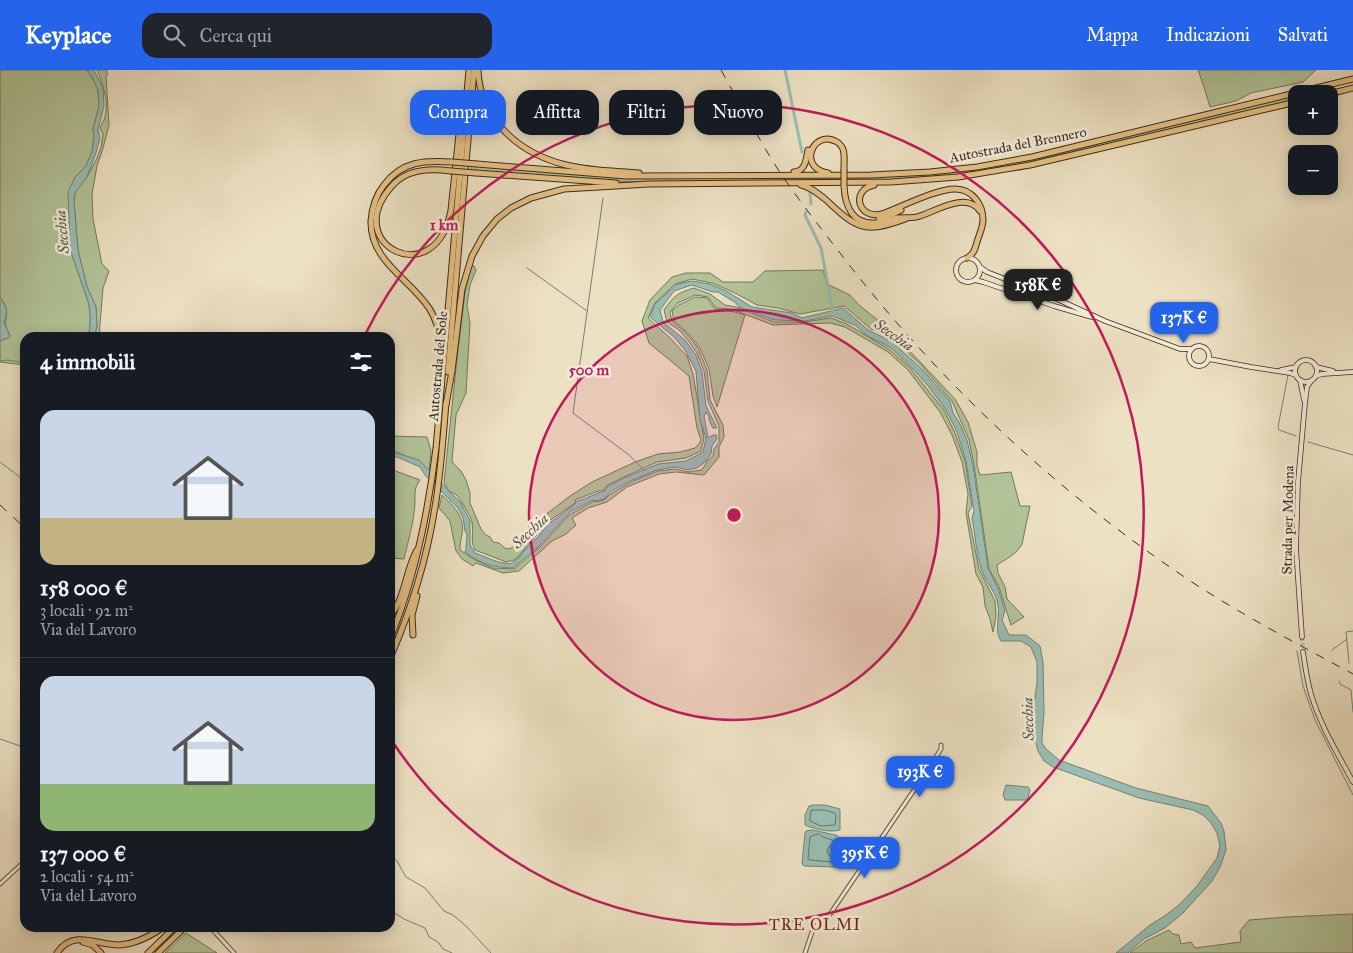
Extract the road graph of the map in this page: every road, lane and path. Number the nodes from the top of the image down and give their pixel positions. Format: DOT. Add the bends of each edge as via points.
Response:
graph roads {
  1 [pos="469,70"];
  2 [pos="474,70"];
  3 [pos="478,70"];
  4 [pos="468,78"];
  5 [pos="1353,79"];
  6 [pos="1353,88"];
  7 [pos="1338,92"];
  8 [pos="1288,104"];
  9 [pos="846,169"];
  10 [pos="767,175"];
  11 [pos="870,175"];
  12 [pos="679,176"];
  13 [pos="917,181"];
  14 [pos="649,184"];
  15 [pos="761,184"];
  16 [pos="846,186"];
  17 [pos="914,202"];
  18 [pos="909,218"];
  19 [pos="983,218"];
  20 [pos="973,253"];
  21 [pos="967,258"];
  22 [pos="976,260"];
  23 [pos="980,267"];
  24 [pos="975,280"];
  25 [pos="1105,321"];
  26 [pos="1180,349"];
  27 [pos="1192,349"];
  28 [pos="1190,358"];
  29 [pos="1209,359"];
  30 [pos="1296,367"];
  31 [pos="1316,367"];
  32 [pos="1276,370"];
  33 [pos="1338,372"];
  34 [pos="1353,372"];
  35 [pos="1296,375"];
  36 [pos="1316,376"];
  37 [pos="1300,380"];
  38 [pos="1311,381"];
  39 [pos="441,391"];
  40 [pos="1304,403"];
  41 [pos="446,405"];
  42 [pos="421,543"];
  43 [pos="426,551"];
  44 [pos="395,608"];
  45 [pos="395,626"];
  46 [pos="413,635"];
  47 [pos="1302,637"];
  48 [pos="395,645"];
  49 [pos="1303,652"];
  50 [pos="941,745"];
  51 [pos="1353,782"];
  52 [pos="20,866"];
  53 [pos="0,884"];
  54 [pos="155,932"];
  55 [pos="170,932"];
  56 [pos="179,932"];
  57 [pos="215,932"];
  58 [pos="168,942"];
  59 [pos="58,953"];
  60 [pos="102,953"];
  61 [pos="148,953"];
  62 [pos="158,953"];
  63 [pos="162,953"];
  64 [pos="234,953"];
  65 [pos="805,953"];
  1 -- 4 [label="highway, Autostrada del Sole"];
  2 -- 41 [label="highway, Autostrada del Sole"];
  3 -- 12 [label="highway" via="481,91 492,116 528,149 579,168"];
  4 -- 14 [label="highway, bridge" via="462,112 451,210 444,231 434,246 420,253 396,252 380,236 376,221 379,204 386,192 412,173 451,170 476,173 596,182"];
  4 -- 39 [label="highway, Autostrada del Sole"];
  5 -- 11 [label="highway, Autostrada del Brennero" via="1008,162 930,172"];
  6 -- 7 [label="highway"];
  8 -- 13 [label="highway, Autostrada del Brennero" via="1011,169"];
  9 -- 10 [label="highway" via="845,146 837,138 826,136 811,144 799,172"];
  9 -- 11 [label="highway" via="839,143 825,139 817,142 811,150 813,166 818,170"];
  9 -- 16 [label="highway, bridge"];
  10 -- 11 [label="highway, Autostrada del Brennero"];
  10 -- 12 [label="highway, Autostrada del Brennero"];
  12 -- 39 [label="highway, bridge" via="609,175 426,161 412,164 389,179 376,199 372,234 387,264 425,303 435,320 441,345"];
  13 -- 15 [label="highway, Autostrada del Brennero"];
  13 -- 17 [label="highway" via="869,186 859,199 863,210 874,215"];
  14 -- 15 [label="highway, Autostrada del Brennero"];
  14 -- 41 [label="highway" via="553,192 516,205 493,223 477,246 466,272"];
  15 -- 18 [label="highway" via="810,187 847,220 862,226 877,227"];
  16 -- 17 [label="highway" via="850,206 868,219 878,220"];
  16 -- 18 [label="highway" via="848,208 861,220 874,223"];
  17 -- 19 [label="highway" via="943,191 961,190 976,198"];
  18 -- 19 [label="highway" via="960,202 976,206"];
  19 -- 20 [label="highway"];
  20 -- 21 [label="highway"];
  20 -- 22 [label="highway"];
  21 -- 22 [label="main road"];
  21 -- 24 [label="main road" via="957,264 956,274 964,282"];
  22 -- 23 [label="main road"];
  23 -- 24 [label="main road"];
  23 -- 25 [label="main road"];
  24 -- 25 [label="main road"];
  25 -- 26 [label="main road"];
  26 -- 27 [label="main road"];
  26 -- 28 [label="main road"];
  27 -- 28 [label="main road"];
  27 -- 29 [label="main road" via="1204,347"];
  28 -- 29 [label="main road" via="1193,364 1201,366"];
  29 -- 32 [label="main road"];
  30 -- 31 [label="main road" via="1306,361"];
  30 -- 32 [label="main road"];
  30 -- 35 [label="main road"];
  31 -- 33 [label="main road"];
  31 -- 36 [label="main road"];
  32 -- 35 [label="main road"];
  33 -- 34 [label="main road"];
  33 -- 36 [label="main road"];
  35 -- 37 [label="main road"];
  36 -- 38 [label="main road"];
  37 -- 38 [label="main road"];
  37 -- 40 [label="main road"];
  38 -- 40 [label="main road"];
  39 -- 42 [label="highway, Autostrada del Sole"];
  40 -- 47 [label="main road, Strada per Modena" via="1296,548"];
  41 -- 43 [label="highway, Autostrada del Sole" via="435,505"];
  42 -- 44 [label="highway"];
  42 -- 45 [label="highway, Autostrada del Sole"];
  43 -- 46 [label="highway" via="424,572 412,615"];
  43 -- 48 [label="highway, Autostrada del Sole"];
  49 -- 51 [label="main road" via="1321,722"];
  50 -- 65 [label="street" via="931,765 826,920 814,926"];
  52 -- 53 [label="street"];
  54 -- 59 [label="highway" via="144,939 118,945 74,940"];
  55 -- 61 [label="highway"];
  56 -- 58 [label="highway"];
  57 -- 64 [label="street"];
  58 -- 62 [label="highway"];
  58 -- 63 [label="highway"];
  59 -- 60 [label="highway" via="78,942 93,945"];
}
